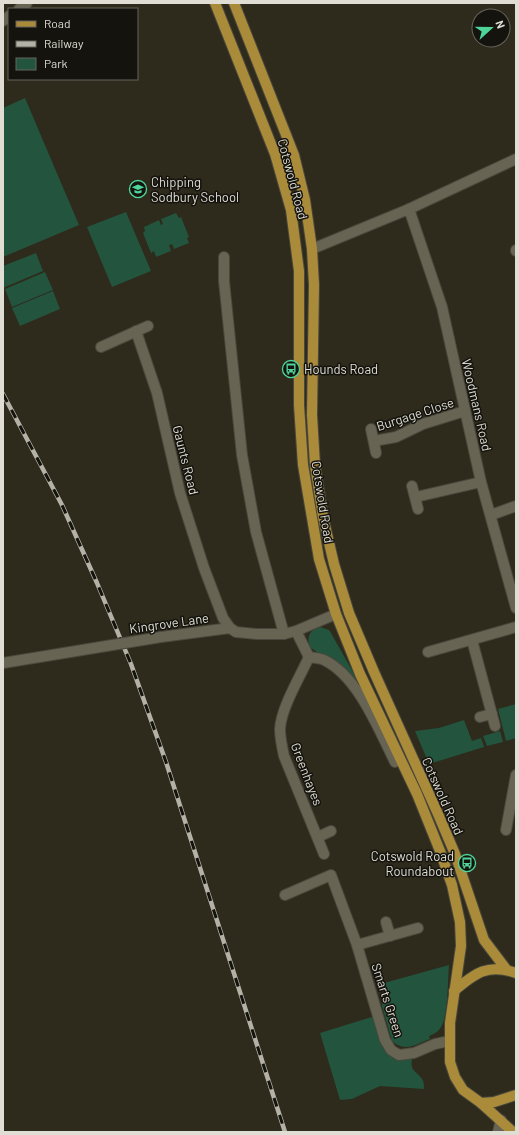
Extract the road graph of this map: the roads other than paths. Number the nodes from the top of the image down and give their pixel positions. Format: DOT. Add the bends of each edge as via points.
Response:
graph roads {
  1 [pos="215,3"];
  2 [pos="234,3"];
  3 [pos="516,159"];
  4 [pos="409,209"];
  5 [pos="312,249"];
  6 [pos="224,257"];
  7 [pos="299,272"];
  8 [pos="148,326"];
  9 [pos="136,331"];
  10 [pos="101,348"];
  11 [pos="465,411"];
  12 [pos="371,429"];
  13 [pos="374,441"];
  14 [pos="376,453"];
  15 [pos="481,482"];
  16 [pos="412,486"];
  17 [pos="416,497"];
  18 [pos="516,506"];
  19 [pos="418,510"];
  20 [pos="491,515"];
  21 [pos="516,608"];
  22 [pos="336,614"];
  23 [pos="516,627"];
  24 [pos="230,628"];
  25 [pos="296,631"];
  26 [pos="284,634"];
  27 [pos="472,640"];
  28 [pos="428,652"];
  29 [pos="309,657"];
  30 [pos="3,663"];
  31 [pos="492,714"];
  32 [pos="480,717"];
  33 [pos="495,726"];
  34 [pos="395,762"];
  35 [pos="516,775"];
  36 [pos="506,830"];
  37 [pos="331,831"];
  38 [pos="318,837"];
  39 [pos="324,854"];
  40 [pos="285,895"];
  41 [pos="386,922"];
  42 [pos="418,928"];
  43 [pos="390,936"];
  44 [pos="357,945"];
  45 [pos="506,969"];
  46 [pos="516,973"];
  47 [pos="454,991"];
  48 [pos="449,1041"];
  49 [pos="516,1095"];
  50 [pos="481,1103"];
  51 [pos="501,1120"];
  52 [pos="498,1132"];
  53 [pos="513,1132"];
  1 -- 7 [label="main road, Cotswold Road" via="275,154 291,210"];
  2 -- 5 [label="main road, Cotswold Road" via="294,155 305,200"];
  3 -- 4 [label="street"];
  4 -- 5 [label="street"];
  4 -- 11 [label="street, Woodmans Road" via="442,307"];
  5 -- 7 [label="main road" via="304,254"];
  5 -- 45 [label="main road, Cotswold Road" via="312,415 315,465 334,564 349,613 455,854 484,940"];
  6 -- 26 [label="street" via="224,281 242,455 256,532"];
  7 -- 22 [label="main road, Cotswold Road" via="299,405 303,465 319,559"];
  8 -- 9 [label="street"];
  9 -- 10 [label="street"];
  9 -- 24 [label="street, Gaunts Road" via="157,393 180,492 204,568 223,618"];
  11 -- 13 [label="street, Burgage Close" via="423,424 396,437"];
  11 -- 15 [label="street, Woodmans Road"];
  12 -- 13 [label="street"];
  13 -- 14 [label="street"];
  15 -- 17 [label="street"];
  15 -- 20 [label="street, Woodmans Road"];
  16 -- 17 [label="street"];
  17 -- 19 [label="street"];
  18 -- 20 [label="street"];
  20 -- 21 [label="street, Woodmans Road"];
  22 -- 25 [label="street, Kingrove Lane"];
  22 -- 47 [label="main road, Cotswold Road" via="360,674 417,794 452,885 460,922 461,946"];
  23 -- 27 [label="street"];
  24 -- 26 [label="street, Kingrove Lane" via="236,632"];
  24 -- 30 [label="street, Kingrove Lane, bridge"];
  25 -- 26 [label="street, Kingrove Lane"];
  25 -- 29 [label="street"];
  27 -- 28 [label="street"];
  27 -- 31 [label="street"];
  29 -- 34 [label="street" via="324,660 343,673 363,699"];
  29 -- 38 [label="street, Greenhayes" via="285,710 280,728 284,756"];
  31 -- 32 [label="street"];
  31 -- 33 [label="street"];
  35 -- 36 [label="street"];
  37 -- 38 [label="street"];
  38 -- 39 [label="street, Greenhayes"];
  40 -- 44 [label="street, Smarts Green" via="331,874"];
  41 -- 43 [label="street"];
  42 -- 43 [label="street"];
  43 -- 44 [label="street"];
  44 -- 48 [label="street, Smarts Green" via="385,1040 392,1050 399,1055 414,1053"];
  45 -- 46 [label="main road"];
  45 -- 47 [label="main road" via="494,968 481,972"];
  47 -- 48 [label="main road, Cotswold Road"];
  48 -- 50 [label="main road, Cotswold Road" via="450,1062 455,1077 463,1090"];
  49 -- 50 [label="main road"];
  50 -- 51 [label="main road, Cotswold Road"];
  51 -- 52 [label="street"];
  51 -- 53 [label="main road, Cotswold Road"];
}
